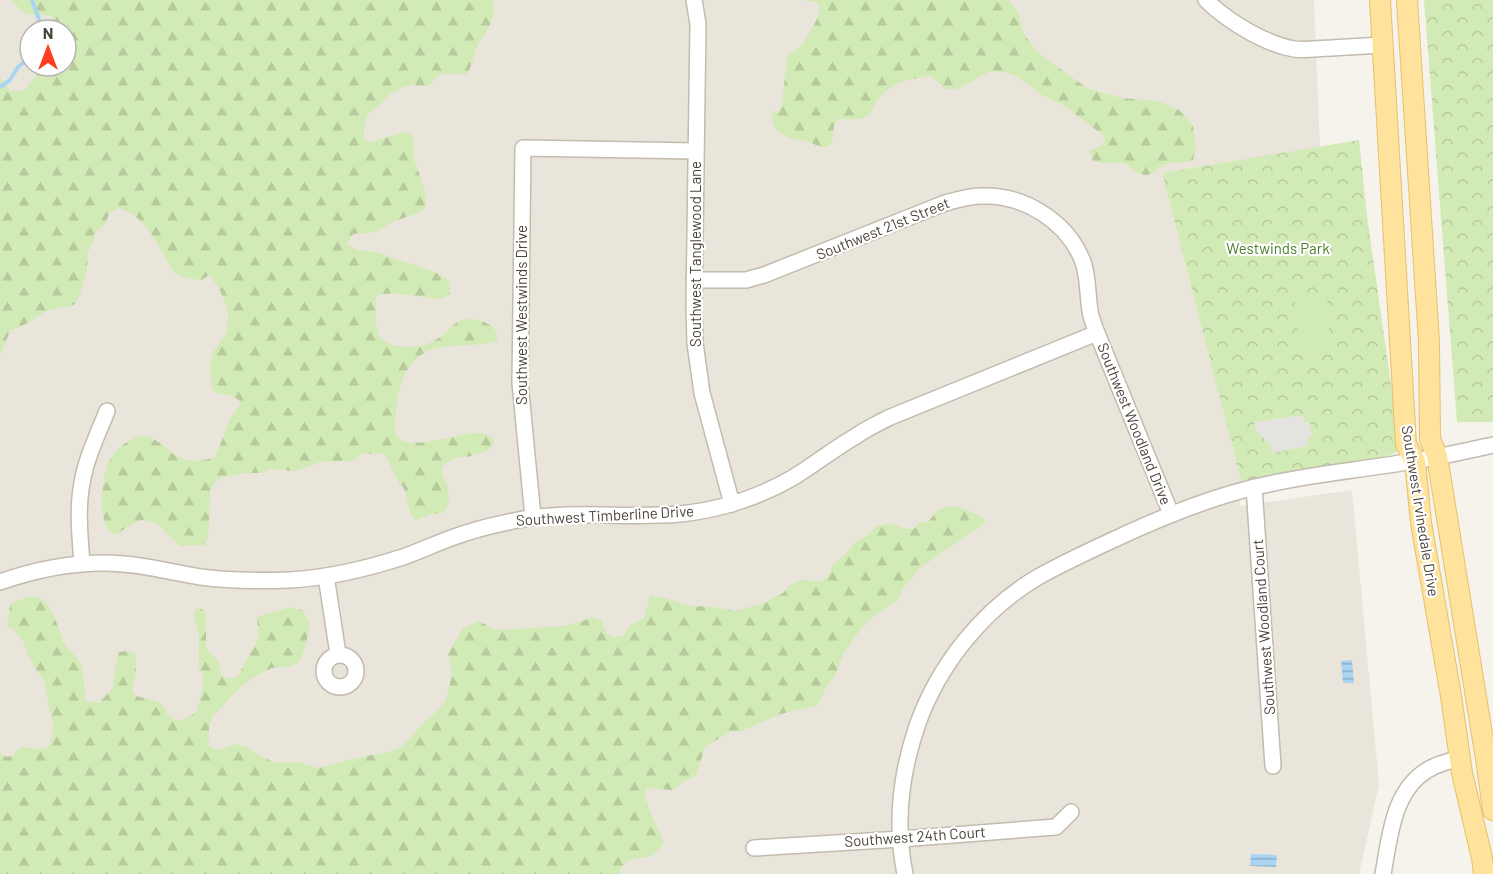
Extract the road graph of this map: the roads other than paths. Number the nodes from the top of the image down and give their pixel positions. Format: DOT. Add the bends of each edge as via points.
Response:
graph roads {
  1 [pos="694,0"];
  2 [pos="1206,0"];
  3 [pos="1380,0"];
  4 [pos="1407,0"];
  5 [pos="1382,45"];
  6 [pos="696,151"];
  7 [pos="694,280"];
  8 [pos="1097,333"];
  9 [pos="107,411"];
  10 [pos="1493,445"];
  11 [pos="1437,456"];
  12 [pos="1415,461"];
  13 [pos="1254,488"];
  14 [pos="732,504"];
  15 [pos="1171,514"];
  16 [pos="533,517"];
  17 [pos="82,563"];
  18 [pos="326,576"];
  19 [pos="0,582"];
  20 [pos="338,654"];
  21 [pos="1460,758"];
  22 [pos="1274,766"];
  23 [pos="1493,810"];
  24 [pos="1071,812"];
  25 [pos="901,839"];
  26 [pos="754,848"];
  27 [pos="905,874"];
  28 [pos="1383,874"];
  29 [pos="1484,874"];
  1 -- 6 [label="street, Southwest Tanglewood Lane" via="698,24"];
  2 -- 5 [label="street" via="1249,31 1278,45 1310,50"];
  3 -- 5 [label="main road, Southwest Irvinedale Drive"];
  4 -- 11 [label="main road, Southwest Irvinedale Drive" via="1429,342 1430,439"];
  5 -- 12 [label="main road, Southwest Irvinedale Drive" via="1406,444"];
  6 -- 7 [label="street, Southwest Tanglewood Lane"];
  6 -- 16 [label="street, Southwest Westwinds Drive" via="523,148 520,383"];
  7 -- 8 [label="street, Southwest 21st Street" via="746,280 945,203 966,197 1001,197 1035,208 1052,219 1073,244 1085,270"];
  7 -- 14 [label="street, Southwest Tanglewood Lane" via="699,379"];
  8 -- 14 [label="street, Southwest Timberline Drive" via="888,418 793,477"];
  8 -- 15 [label="street, Southwest Woodland Drive"];
  9 -- 17 [label="street" via="82,483"];
  10 -- 11 [label="street"];
  11 -- 12 [label="street"];
  11 -- 23 [label="main road, Southwest Irvinedale Drive"];
  12 -- 13 [label="street"];
  12 -- 21 [label="main road, Southwest Irvinedale Drive" via="1421,524"];
  13 -- 15 [label="street"];
  13 -- 22 [label="street, Southwest Woodland Court"];
  14 -- 16 [label="street, Southwest Timberline Drive" via="680,514"];
  15 -- 25 [label="street" via="1036,578 987,616 969,637 935,685 911,744 904,773"];
  16 -- 18 [label="street, Southwest Timberline Drive" via="482,528 370,567"];
  17 -- 18 [label="street, Southwest Timberline Drive" via="136,565 236,580"];
  17 -- 19 [label="street, Southwest Timberline Drive"];
  18 -- 20 [label="street"];
  21 -- 28 [label="street" via="1433,767 1406,790 1392,827"];
  21 -- 29 [label="main road, Southwest Irvinedale Drive"];
  24 -- 25 [label="street, Southwest 24th Court" via="1056,827"];
  25 -- 26 [label="street, Southwest 24th Court"];
  25 -- 27 [label="street"];
}
